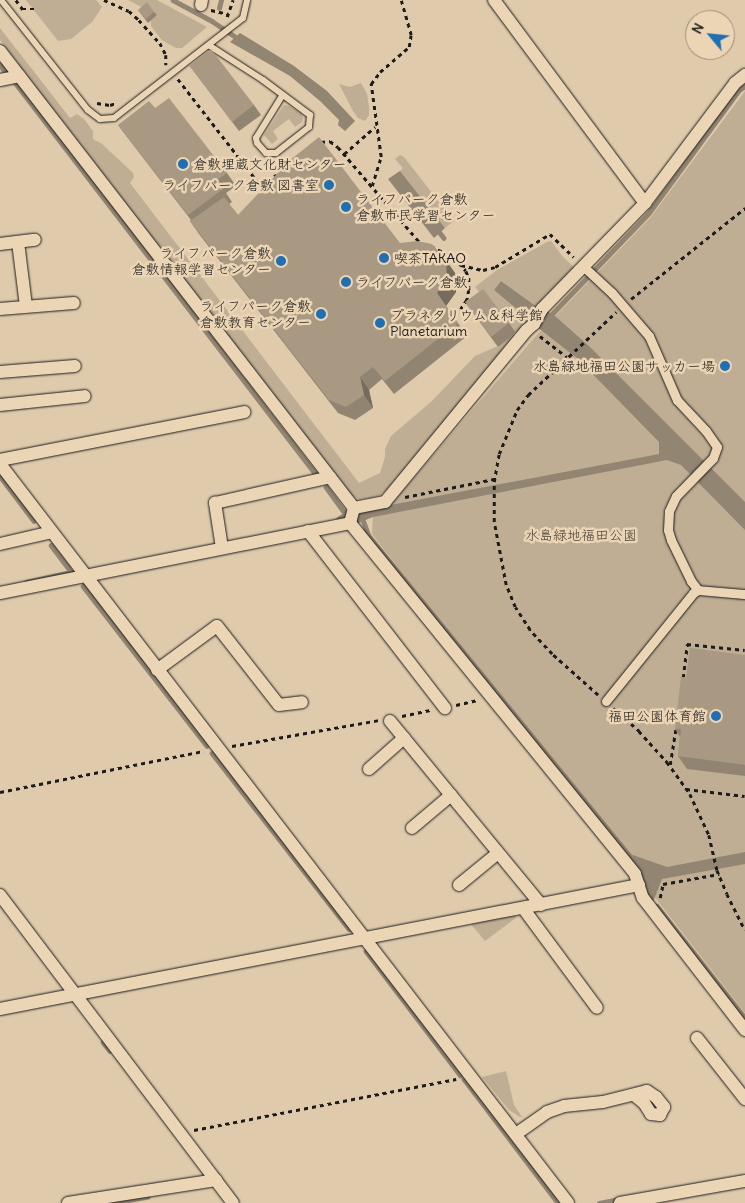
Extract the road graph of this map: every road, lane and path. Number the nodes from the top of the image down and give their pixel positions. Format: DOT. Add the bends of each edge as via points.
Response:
graph roads {
  1 [pos="1,0"];
  2 [pos="16,0"];
  3 [pos="104,0"];
  4 [pos="233,0"];
  5 [pos="247,0"];
  6 [pos="401,0"];
  7 [pos="494,0"];
  8 [pos="22,9"];
  9 [pos="36,9"];
  10 [pos="28,16"];
  11 [pos="223,22"];
  12 [pos="210,46"];
  13 [pos="0,51"];
  14 [pos="174,60"];
  15 [pos="166,65"];
  16 [pos="159,70"];
  17 [pos="173,73"];
  18 [pos="745,75"];
  19 [pos="20,76"];
  20 [pos="0,80"];
  21 [pos="282,96"];
  22 [pos="93,101"];
  23 [pos="118,102"];
  24 [pos="375,127"];
  25 [pos="314,147"];
  26 [pos="344,154"];
  27 [pos="276,175"];
  28 [pos="372,186"];
  29 [pos="645,203"];
  30 [pos="745,208"];
  31 [pos="35,240"];
  32 [pos="18,242"];
  33 [pos="0,244"];
  34 [pos="461,265"];
  35 [pos="584,267"];
  36 [pos="74,302"];
  37 [pos="26,306"];
  38 [pos="622,307"];
  39 [pos="0,309"];
  40 [pos="460,309"];
  41 [pos="531,326"];
  42 [pos="567,357"];
  43 [pos="75,366"];
  44 [pos="0,372"];
  45 [pos="85,396"];
  46 [pos="0,405"];
  47 [pos="244,412"];
  48 [pos="0,460"];
  49 [pos="0,464"];
  50 [pos="330,477"];
  51 [pos="494,479"];
  52 [pos="385,502"];
  53 [pos="354,508"];
  54 [pos="350,523"];
  55 [pos="308,531"];
  56 [pos="52,532"];
  57 [pos="0,544"];
  58 [pos="222,548"];
  59 [pos="85,575"];
  60 [pos="698,590"];
  61 [pos="0,593"];
  62 [pos="745,594"];
  63 [pos="745,650"];
  64 [pos="157,670"];
  65 [pos="682,681"];
  66 [pos="491,697"];
  67 [pos="606,701"];
  68 [pos="302,702"];
  69 [pos="446,708"];
  70 [pos="389,719"];
  71 [pos="677,719"];
  72 [pos="404,738"];
  73 [pos="219,748"];
  74 [pos="670,766"];
  75 [pos="369,768"];
  76 [pos="686,789"];
  77 [pos="0,792"];
  78 [pos="451,795"];
  79 [pos="745,796"];
  80 [pos="412,828"];
  81 [pos="498,853"];
  82 [pos="719,874"];
  83 [pos="639,885"];
  84 [pos="459,886"];
  85 [pos="0,895"];
  86 [pos="541,904"];
  87 [pos="650,907"];
  88 [pos="522,908"];
  89 [pos="745,930"];
  90 [pos="366,939"];
  91 [pos="75,994"];
  92 [pos="597,1008"];
  93 [pos="0,1009"];
  94 [pos="745,1030"];
  95 [pos="697,1038"];
  96 [pos="468,1072"];
  97 [pos="634,1095"];
  98 [pos="745,1099"];
  99 [pos="180,1133"];
  100 [pos="516,1134"];
  101 [pos="216,1180"];
  102 [pos="745,1181"];
  103 [pos="68,1203"];
  104 [pos="233,1203"];
  105 [pos="568,1203"];
  106 [pos="620,1203"];
  1 -- 17 [label="lane" via="88,110 100,120 114,118"];
  2 -- 8 [label="path"];
  3 -- 15 [label="path" via="129,11 139,20 160,43 166,55"];
  4 -- 11 [label="path"];
  5 -- 12 [label="lane" via="243,18"];
  6 -- 24 [label="path" via="411,41 371,84"];
  7 -- 29 [label="street"];
  8 -- 9 [label="path"];
  8 -- 10 [label="path"];
  12 -- 17 [label="lane"];
  12 -- 21 [label="lane"];
  13 -- 19 [label="street"];
  14 -- 15 [label="path"];
  15 -- 16 [label="path"];
  15 -- 17 [label="path"];
  17 -- 27 [label="path" via="261,186"];
  18 -- 29 [label="street" via="735,83"];
  19 -- 20 [label="street"];
  19 -- 50 [label="street"];
  21 -- 21 [label="lane" via="310,115 309,126 276,153 266,154 256,138"];
  22 -- 23 [label="path" via="100,105"];
  24 -- 26 [label="path"];
  24 -- 28 [label="path" via="381,157"];
  25 -- 26 [label="path" via="330,140"];
  26 -- 28 [label="path"];
  28 -- 34 [label="path" via="423,245 442,249"];
  29 -- 35 [label="street"];
  30 -- 38 [label="path"];
  31 -- 32 [label="street"];
  32 -- 33 [label="street"];
  32 -- 37 [label="street"];
  34 -- 35 [label="path" via="483,270 495,267 550,234"];
  34 -- 40 [label="path" via="469,278 469,290"];
  35 -- 38 [label="street"];
  35 -- 41 [label="street" via="542,309"];
  36 -- 37 [label="street"];
  37 -- 39 [label="street"];
  38 -- 42 [label="path"];
  38 -- 60 [label="street" via="649,336 677,400 717,447 713,458 676,496 669,511 671,540"];
  41 -- 42 [label="path"];
  41 -- 52 [label="street"];
  42 -- 51 [label="path" via="517,410 499,454"];
  43 -- 44 [label="street"];
  45 -- 46 [label="street"];
  47 -- 48 [label="street"];
  49 -- 56 [label="street"];
  50 -- 53 [label="street"];
  50 -- 58 [label="street" via="215,503"];
  51 -- 52 [label="path"];
  51 -- 67 [label="path" via="494,522 506,585 515,606 530,630 556,658"];
  52 -- 53 [label="street"];
  53 -- 54 [label="street"];
  54 -- 55 [label="street"];
  54 -- 66 [label="street"];
  55 -- 58 [label="street"];
  55 -- 69 [label="street"];
  56 -- 57 [label="street"];
  56 -- 59 [label="street"];
  58 -- 59 [label="street"];
  59 -- 61 [label="street"];
  59 -- 64 [label="street"];
  60 -- 62 [label="street"];
  60 -- 67 [label="street"];
  63 -- 65 [label="path" via="688,644"];
  64 -- 68 [label="street" via="217,626 279,705"];
  64 -- 73 [label="street"];
  66 -- 69 [label="path"];
  66 -- 83 [label="street" via="635,874"];
  67 -- 74 [label="path"];
  69 -- 70 [label="path"];
  70 -- 72 [label="street"];
  70 -- 73 [label="path"];
  71 -- 74 [label="path"];
  72 -- 75 [label="street"];
  72 -- 78 [label="street"];
  73 -- 77 [label="path"];
  73 -- 90 [label="street"];
  74 -- 76 [label="path"];
  76 -- 79 [label="path"];
  76 -- 82 [label="path" via="708,835"];
  78 -- 80 [label="street"];
  78 -- 81 [label="street"];
  81 -- 84 [label="street"];
  81 -- 86 [label="street"];
  82 -- 87 [label="path" via="664,884 660,899"];
  82 -- 89 [label="path"];
  83 -- 86 [label="street"];
  83 -- 87 [label="street"];
  85 -- 91 [label="street"];
  86 -- 88 [label="street"];
  87 -- 94 [label="street"];
  88 -- 90 [label="street"];
  88 -- 92 [label="street"];
  90 -- 91 [label="street"];
  90 -- 96 [label="street"];
  91 -- 93 [label="street"];
  91 -- 99 [label="street"];
  95 -- 98 [label="street"];
  96 -- 99 [label="path" via="458,1078"];
  96 -- 100 [label="street"];
  97 -- 100 [label="street" via="564,1106 547,1112"];
  99 -- 101 [label="street"];
  100 -- 105 [label="street"];
  101 -- 103 [label="street"];
  101 -- 104 [label="street"];
  102 -- 106 [label="street"];
}
